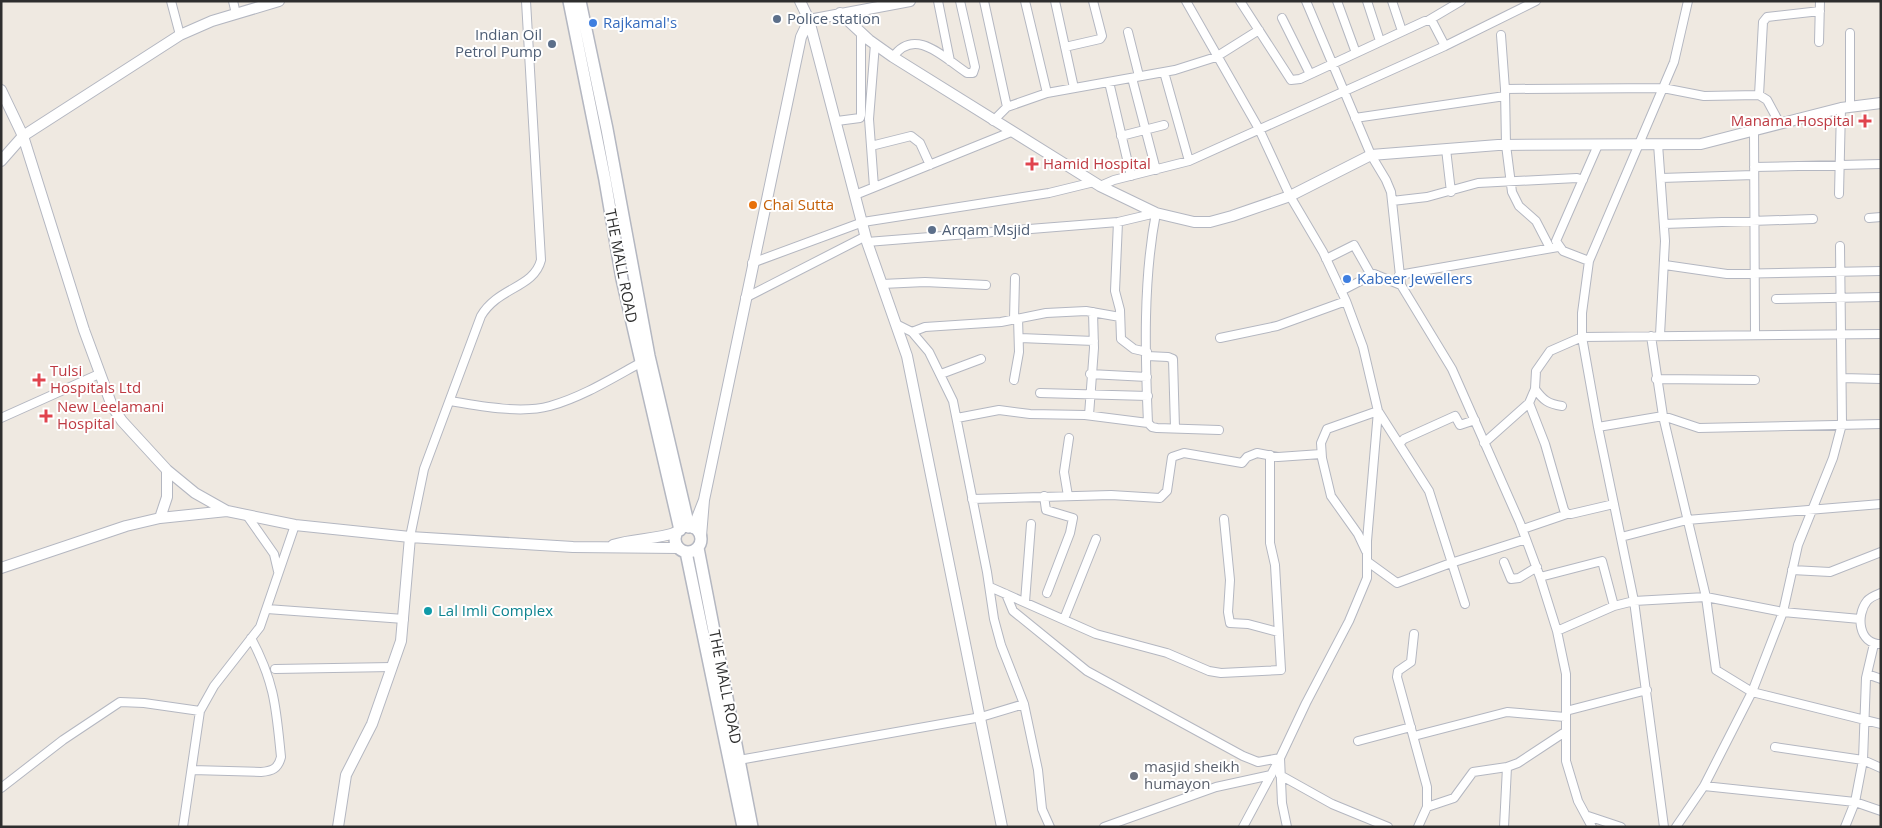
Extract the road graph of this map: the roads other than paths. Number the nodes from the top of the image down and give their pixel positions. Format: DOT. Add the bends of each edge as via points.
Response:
graph roads {
  1 [pos="171,1"];
  2 [pos="233,1"];
  3 [pos="279,1"];
  4 [pos="526,1"];
  5 [pos="569,1"];
  6 [pos="580,1"];
  7 [pos="910,1"];
  8 [pos="938,1"];
  9 [pos="960,1"];
  10 [pos="984,1"];
  11 [pos="1025,1"];
  12 [pos="1055,1"];
  13 [pos="1093,1"];
  14 [pos="1186,1"];
  15 [pos="1240,1"];
  16 [pos="1306,1"];
  17 [pos="1338,1"];
  18 [pos="1367,1"];
  19 [pos="1392,1"];
  20 [pos="1461,1"];
  21 [pos="1536,1"];
  22 [pos="1688,1"];
  23 [pos="1820,1"];
  24 [pos="798,2"];
  25 [pos="894,3"];
  26 [pos="863,5"];
  27 [pos="1820,10"];
  28 [pos="840,13"];
  29 [pos="236,14"];
  30 [pos="1282,18"];
  31 [pos="809,20"];
  32 [pos="1429,20"];
  33 [pos="1259,30"];
  34 [pos="1402,31"];
  35 [pos="861,32"];
  36 [pos="1128,32"];
  37 [pos="1850,33"];
  38 [pos="180,35"];
  39 [pos="1501,35"];
  40 [pos="1380,41"];
  41 [pos="1819,42"];
  42 [pos="875,44"];
  43 [pos="1445,46"];
  44 [pos="1065,47"];
  45 [pos="1356,53"];
  46 [pos="1216,57"];
  47 [pos="894,58"];
  48 [pos="950,61"];
  49 [pos="587,64"];
  50 [pos="1333,64"];
  51 [pos="1164,72"];
  52 [pos="1310,74"];
  53 [pos="1136,77"];
  54 [pos="1109,82"];
  55 [pos="1074,88"];
  56 [pos="1663,88"];
  57 [pos="1,90"];
  58 [pos="1344,92"];
  59 [pos="1047,93"];
  60 [pos="1505,93"];
  61 [pos="1759,95"];
  62 [pos="1881,103"];
  63 [pos="1007,107"];
  64 [pos="1845,107"];
  65 [pos="1355,118"];
  66 [pos="837,121"];
  67 [pos="993,121"];
  68 [pos="1780,124"];
  69 [pos="1164,125"];
  70 [pos="1259,129"];
  71 [pos="1145,130"];
  72 [pos="1754,131"];
  73 [pos="1011,132"];
  74 [pos="23,136"];
  75 [pos="1121,136"];
  76 [pos="1638,144"];
  77 [pos="1658,144"];
  78 [pos="1506,145"];
  79 [pos="1598,145"];
  80 [pos="870,146"];
  81 [pos="1446,149"];
  82 [pos="1371,155"];
  83 [pos="1,161"];
  84 [pos="1189,161"];
  85 [pos="1881,164"];
  86 [pos="930,165"];
  87 [pos="1838,165"];
  88 [pos="1156,170"];
  89 [pos="1754,171"];
  90 [pos="1131,176"];
  91 [pos="1660,178"];
  92 [pos="1510,180"];
  93 [pos="1582,180"];
  94 [pos="1097,184"];
  95 [pos="874,187"];
  96 [pos="1451,192"];
  97 [pos="1839,194"];
  98 [pos="855,195"];
  99 [pos="1290,196"];
  100 [pos="1392,202"];
  101 [pos="1156,213"];
  102 [pos="1881,217"];
  103 [pos="1869,218"];
  104 [pos="1813,219"];
  105 [pos="1755,221"];
  106 [pos="862,222"];
  107 [pos="1118,222"];
  108 [pos="1664,224"];
  109 [pos="867,239"];
  110 [pos="1840,246"];
  111 [pos="1554,248"];
  112 [pos="1326,259"];
  113 [pos="1590,261"];
  114 [pos="752,263"];
  115 [pos="1665,265"];
  116 [pos="1881,271"];
  117 [pos="1840,273"];
  118 [pos="1755,274"];
  119 [pos="1371,275"];
  120 [pos="1399,275"];
  121 [pos="1015,278"];
  122 [pos="882,284"];
  123 [pos="986,285"];
  124 [pos="1401,285"];
  125 [pos="1341,291"];
  126 [pos="1881,297"];
  127 [pos="745,298"];
  128 [pos="1776,298"];
  129 [pos="1841,299"];
  130 [pos="1346,300"];
  131 [pos="1093,312"];
  132 [pos="1120,317"];
  133 [pos="1016,318"];
  134 [pos="896,324"];
  135 [pos="912,332"];
  136 [pos="1755,334"];
  137 [pos="1881,334"];
  138 [pos="1842,335"];
  139 [pos="1651,336"];
  140 [pos="1660,336"];
  141 [pos="1582,337"];
  142 [pos="1020,338"];
  143 [pos="1220,338"];
  144 [pos="1094,341"];
  145 [pos="1147,354"];
  146 [pos="981,359"];
  147 [pos="644,366"];
  148 [pos="99,374"];
  149 [pos="941,374"];
  150 [pos="1090,374"];
  151 [pos="1147,377"];
  152 [pos="1842,378"];
  153 [pos="1656,379"];
  154 [pos="1881,379"];
  155 [pos="1014,380"];
  156 [pos="1755,380"];
  157 [pos="1535,389"];
  158 [pos="1040,393"];
  159 [pos="1090,394"];
  160 [pos="1148,396"];
  161 [pos="450,401"];
  162 [pos="1529,403"];
  163 [pos="1562,406"];
  164 [pos="1378,411"];
  165 [pos="1089,415"];
  166 [pos="1662,416"];
  167 [pos="1,418"];
  168 [pos="957,418"];
  169 [pos="1474,420"];
  170 [pos="1148,423"];
  171 [pos="1842,424"];
  172 [pos="1881,424"];
  173 [pos="1598,426"];
  174 [pos="1175,428"];
  175 [pos="1219,430"];
  176 [pos="1069,438"];
  177 [pos="1484,443"];
  178 [pos="1399,444"];
  179 [pos="1270,455"];
  180 [pos="1322,458"];
  181 [pos="167,470"];
  182 [pos="1044,496"];
  183 [pos="1068,496"];
  184 [pos="972,499"];
  185 [pos="1614,504"];
  186 [pos="1881,504"];
  187 [pos="1812,509"];
  188 [pos="227,511"];
  189 [pos="1567,514"];
  190 [pos="248,517"];
  191 [pos="160,518"];
  192 [pos="1224,519"];
  193 [pos="1688,520"];
  194 [pos="1031,524"];
  195 [pos="295,525"];
  196 [pos="1522,529"];
  197 [pos="690,534"];
  198 [pos="410,537"];
  199 [pos="1621,537"];
  200 [pos="1096,539"];
  201 [pos="1526,539"];
  202 [pos="610,546"];
  203 [pos="683,550"];
  204 [pos="1881,552"];
  205 [pos="1367,554"];
  206 [pos="1368,562"];
  207 [pos="1504,562"];
  208 [pos="1451,563"];
  209 [pos="1,568"];
  210 [pos="1537,568"];
  211 [pos="1792,570"];
  212 [pos="279,573"];
  213 [pos="1540,577"];
  214 [pos="990,587"];
  215 [pos="1047,593"];
  216 [pos="1881,593"];
  217 [pos="1006,594"];
  218 [pos="1706,597"];
  219 [pos="1634,601"];
  220 [pos="1025,602"];
  221 [pos="1465,604"];
  222 [pos="1614,606"];
  223 [pos="267,609"];
  224 [pos="1783,612"];
  225 [pos="404,619"];
  226 [pos="1064,619"];
  227 [pos="1860,619"];
  228 [pos="1557,631"];
  229 [pos="1278,632"];
  230 [pos="1414,634"];
  231 [pos="251,638"];
  232 [pos="1878,644"];
  233 [pos="392,667"];
  234 [pos="275,669"];
  235 [pos="1867,674"];
  236 [pos="1881,679"];
  237 [pos="1647,690"];
  238 [pos="1752,692"];
  239 [pos="1024,704"];
  240 [pos="200,712"];
  241 [pos="1566,714"];
  242 [pos="981,717"];
  243 [pos="1866,721"];
  244 [pos="1881,724"];
  245 [pos="1412,727"];
  246 [pos="1565,732"];
  247 [pos="1414,736"];
  248 [pos="1358,741"];
  249 [pos="1775,746"];
  250 [pos="1280,758"];
  251 [pos="739,760"];
  252 [pos="1863,760"];
  253 [pos="1507,767"];
  254 [pos="1881,768"];
  255 [pos="192,770"];
  256 [pos="1271,775"];
  257 [pos="1280,775"];
  258 [pos="1704,786"];
  259 [pos="1,787"];
  260 [pos="1854,802"];
  261 [pos="1427,807"];
  262 [pos="1881,811"];
  263 [pos="1588,816"];
  264 [pos="183,827"];
  265 [pos="338,827"];
  266 [pos="743,827"];
  267 [pos="752,827"];
  268 [pos="1002,827"];
  269 [pos="1050,827"];
  270 [pos="1104,827"];
  271 [pos="1243,827"];
  272 [pos="1287,827"];
  273 [pos="1388,827"];
  274 [pos="1418,827"];
  275 [pos="1504,827"];
  276 [pos="1592,827"];
  277 [pos="1621,827"];
  278 [pos="1664,827"];
  279 [pos="1676,827"];
  280 [pos="1846,827"];
  1 -- 38 [label="street"];
  2 -- 29 [label="street"];
  3 -- 29 [label="street"];
  4 -- 161 [label="street" via="541,260 530,279 508,289 485,310"];
  5 -- 49 [label="main road, THE MALL ROAD"];
  6 -- 49 [label="main road, THE MALL ROAD"];
  7 -- 25 [label="street"];
  8 -- 48 [label="street"];
  9 -- 48 [label="street" via="975,70 968,73"];
  10 -- 63 [label="street"];
  11 -- 59 [label="street"];
  12 -- 44 [label="street"];
  13 -- 44 [label="street" via="1102,36 1098,40"];
  14 -- 46 [label="street"];
  15 -- 33 [label="street"];
  16 -- 50 [label="street"];
  17 -- 45 [label="street"];
  18 -- 40 [label="street"];
  19 -- 34 [label="street"];
  20 -- 32 [label="street"];
  21 -- 43 [label="street"];
  22 -- 56 [label="street" via="1674,62"];
  23 -- 27 [label="street"];
  24 -- 31 [label="street"];
  25 -- 26 [label="street"];
  26 -- 28 [label="street"];
  27 -- 41 [label="street"];
  27 -- 61 [label="street" via="1767,17 1763,22"];
  28 -- 31 [label="street"];
  28 -- 35 [label="street"];
  29 -- 38 [label="street"];
  30 -- 52 [label="street"];
  31 -- 66 [label="street"];
  31 -- 114 [label="street" via="801,37"];
  32 -- 34 [label="street"];
  32 -- 43 [label="street"];
  33 -- 46 [label="street"];
  33 -- 52 [label="street" via="1291,80"];
  34 -- 40 [label="street"];
  35 -- 42 [label="street"];
  35 -- 66 [label="street" via="861,115 860,118"];
  36 -- 53 [label="street"];
  37 -- 64 [label="street"];
  38 -- 74 [label="street"];
  39 -- 60 [label="street"];
  40 -- 45 [label="street"];
  42 -- 47 [label="street"];
  42 -- 80 [label="street"];
  43 -- 58 [label="street"];
  44 -- 55 [label="street"];
  45 -- 50 [label="street"];
  46 -- 51 [label="street"];
  46 -- 70 [label="street"];
  47 -- 48 [label="street" via="900,49 911,43 929,48"];
  47 -- 67 [label="street"];
  49 -- 147 [label="main road, THE MALL ROAD"];
  50 -- 52 [label="street"];
  50 -- 58 [label="street"];
  51 -- 53 [label="street"];
  51 -- 84 [label="street"];
  53 -- 54 [label="street"];
  53 -- 71 [label="street"];
  54 -- 55 [label="street"];
  54 -- 75 [label="street"];
  55 -- 59 [label="street"];
  56 -- 60 [label="street"];
  56 -- 61 [label="street" via="1704,96"];
  56 -- 76 [label="street"];
  57 -- 74 [label="street"];
  58 -- 65 [label="street"];
  58 -- 70 [label="street"];
  59 -- 63 [label="street"];
  60 -- 65 [label="street"];
  60 -- 78 [label="street"];
  61 -- 68 [label="street" via="1767,100"];
  62 -- 64 [label="street"];
  63 -- 67 [label="street"];
  64 -- 68 [label="street"];
  64 -- 87 [label="street"];
  65 -- 82 [label="street"];
  66 -- 98 [label="street"];
  67 -- 73 [label="street"];
  68 -- 72 [label="street"];
  69 -- 71 [label="street"];
  70 -- 84 [label="street"];
  70 -- 99 [label="street"];
  71 -- 75 [label="street"];
  71 -- 88 [label="street"];
  72 -- 77 [label="street" via="1701,144"];
  72 -- 89 [label="street"];
  73 -- 86 [label="street"];
  73 -- 94 [label="street"];
  74 -- 83 [label="street"];
  74 -- 148 [label="street"];
  75 -- 90 [label="street"];
  76 -- 77 [label="street"];
  76 -- 79 [label="street"];
  76 -- 113 [label="street"];
  77 -- 91 [label="street"];
  78 -- 79 [label="street"];
  78 -- 81 [label="street"];
  78 -- 92 [label="street"];
  79 -- 93 [label="street"];
  80 -- 86 [label="street" via="911,136 920,143"];
  80 -- 95 [label="street"];
  81 -- 82 [label="street"];
  81 -- 96 [label="street"];
  82 -- 99 [label="street"];
  82 -- 100 [label="street" via="1386,180"];
  84 -- 88 [label="street"];
  85 -- 87 [label="street"];
  86 -- 95 [label="street"];
  87 -- 89 [label="street"];
  87 -- 97 [label="street"];
  88 -- 90 [label="street"];
  89 -- 91 [label="street"];
  89 -- 105 [label="street"];
  90 -- 94 [label="street"];
  91 -- 108 [label="street"];
  92 -- 93 [label="street"];
  92 -- 96 [label="street" via="1478,183"];
  92 -- 111 [label="street" via="1516,202 1533,216"];
  93 -- 111 [label="street"];
  94 -- 101 [label="street"];
  94 -- 106 [label="street"];
  95 -- 98 [label="street"];
  96 -- 100 [label="street"];
  98 -- 106 [label="street"];
  99 -- 101 [label="street" via="1210,222 1194,222"];
  99 -- 112 [label="street"];
  100 -- 120 [label="street"];
  101 -- 107 [label="street"];
  101 -- 145 [label="street" via="1150,246"];
  102 -- 103 [label="street"];
  104 -- 105 [label="street"];
  105 -- 108 [label="street"];
  105 -- 118 [label="street"];
  106 -- 109 [label="street"];
  106 -- 114 [label="street"];
  107 -- 109 [label="street"];
  107 -- 132 [label="street" via="1115,291"];
  108 -- 115 [label="street"];
  109 -- 122 [label="street"];
  109 -- 127 [label="street"];
  110 -- 117 [label="street"];
  111 -- 113 [label="street"];
  111 -- 120 [label="street"];
  112 -- 119 [label="street" via="1354,245"];
  112 -- 125 [label="street"];
  113 -- 141 [label="street" via="1582,313"];
  114 -- 127 [label="street"];
  115 -- 118 [label="street" via="1727,274"];
  115 -- 140 [label="street"];
  116 -- 117 [label="street"];
  117 -- 118 [label="street"];
  117 -- 129 [label="street"];
  118 -- 136 [label="street"];
  119 -- 124 [label="street"];
  119 -- 125 [label="street"];
  120 -- 124 [label="street"];
  121 -- 133 [label="street"];
  122 -- 123 [label="street"];
  122 -- 134 [label="street"];
  124 -- 169 [label="street" via="1452,369"];
  125 -- 130 [label="street"];
  126 -- 129 [label="street"];
  127 -- 197 [label="street" via="704,500"];
  128 -- 129 [label="street"];
  129 -- 138 [label="street"];
  130 -- 143 [label="street" via="1277,326"];
  130 -- 164 [label="street"];
  131 -- 132 [label="street"];
  131 -- 133 [label="street"];
  131 -- 144 [label="street"];
  132 -- 145 [label="street" via="1122,342"];
  133 -- 135 [label="street" via="979,324 925,326"];
  133 -- 142 [label="street"];
  134 -- 135 [label="street"];
  134 -- 242 [label="street" via="907,356"];
  135 -- 149 [label="street" via="929,352"];
  136 -- 138 [label="street"];
  136 -- 140 [label="street"];
  137 -- 138 [label="street"];
  138 -- 152 [label="street"];
  139 -- 140 [label="street"];
  139 -- 141 [label="street"];
  139 -- 153 [label="street"];
  141 -- 157 [label="street" via="1550,351 1536,371"];
  141 -- 173 [label="street"];
  142 -- 144 [label="street"];
  142 -- 155 [label="street"];
  144 -- 150 [label="street"];
  145 -- 151 [label="street"];
  145 -- 174 [label="street" via="1173,359"];
  146 -- 149 [label="street"];
  147 -- 161 [label="street" via="548,406 484,407"];
  147 -- 197 [label="main road, THE MALL ROAD"];
  148 -- 167 [label="street"];
  148 -- 181 [label="street" via="122,421"];
  149 -- 168 [label="street"];
  150 -- 151 [label="street"];
  150 -- 159 [label="street"];
  151 -- 160 [label="street"];
  152 -- 154 [label="street"];
  152 -- 171 [label="street"];
  153 -- 156 [label="street"];
  153 -- 166 [label="street"];
  157 -- 162 [label="street"];
  157 -- 163 [label="street" via="1544,401"];
  158 -- 159 [label="street"];
  159 -- 160 [label="street"];
  159 -- 165 [label="street"];
  160 -- 170 [label="street"];
  161 -- 198 [label="street" via="421,479"];
  162 -- 177 [label="street"];
  162 -- 189 [label="street" via="1546,444"];
  164 -- 178 [label="street"];
  164 -- 180 [label="street" via="1327,429 1321,442"];
  164 -- 205 [label="street"];
  165 -- 168 [label="street" via="999,410"];
  165 -- 170 [label="street"];
  166 -- 171 [label="street" via="1699,428"];
  166 -- 173 [label="street"];
  166 -- 193 [label="street"];
  168 -- 184 [label="street"];
  169 -- 177 [label="street"];
  169 -- 178 [label="street" via="1460,425 1455,416"];
  170 -- 174 [label="street" via="1152,427"];
  171 -- 172 [label="street"];
  171 -- 187 [label="street" via="1833,458"];
  173 -- 185 [label="street"];
  174 -- 175 [label="street"];
  176 -- 183 [label="street" via="1064,472"];
  177 -- 196 [label="street"];
  178 -- 208 [label="street" via="1429,491"];
  179 -- 180 [label="street" via="1278,458 1321,454"];
  179 -- 183 [label="street" via="1257,453 1242,463 1184,453 1172,457 1167,492 1160,498"];
  179 -- 229 [label="street" via="1270,543 1275,564"];
  180 -- 205 [label="street" via="1331,496 1358,534"];
  181 -- 188 [label="street" via="195,493"];
  181 -- 191 [label="street" via="167,497"];
  182 -- 183 [label="street"];
  182 -- 184 [label="street"];
  182 -- 215 [label="street" via="1046,510 1073,518"];
  184 -- 214 [label="street"];
  185 -- 189 [label="street"];
  185 -- 199 [label="street"];
  186 -- 187 [label="street"];
  187 -- 193 [label="street"];
  187 -- 211 [label="street"];
  188 -- 190 [label="street"];
  188 -- 191 [label="street"];
  189 -- 196 [label="street"];
  190 -- 195 [label="street"];
  190 -- 212 [label="street" via="274,554"];
  191 -- 209 [label="street" via="126,526"];
  192 -- 229 [label="street" via="1230,580 1230,624 1248,624"];
  193 -- 199 [label="street"];
  193 -- 218 [label="street"];
  194 -- 220 [label="street"];
  195 -- 198 [label="street"];
  195 -- 212 [label="street"];
  196 -- 201 [label="street"];
  197 -- 202 [label="street" via="625,541"];
  197 -- 203 [label="main road"];
  197 -- 203 [label="main road, THE MALL ROAD" via="676,541"];
  197 -- 251 [label="main road, THE MALL ROAD"];
  198 -- 202 [label="street" via="573,547"];
  198 -- 225 [label="street"];
  199 -- 219 [label="street"];
  200 -- 226 [label="street"];
  201 -- 208 [label="street"];
  201 -- 210 [label="street"];
  202 -- 203 [label="street"];
  203 -- 266 [label="main road, THE MALL ROAD"];
  204 -- 211 [label="street" via="1830,572"];
  205 -- 206 [label="street"];
  206 -- 208 [label="street" via="1398,583"];
  206 -- 250 [label="street" via="1367,578 1349,621"];
  207 -- 210 [label="street" via="1511,579 1520,578"];
  208 -- 221 [label="street"];
  210 -- 213 [label="street"];
  211 -- 224 [label="street"];
  212 -- 223 [label="street"];
  213 -- 222 [label="street" via="1602,561"];
  213 -- 228 [label="street"];
  214 -- 217 [label="street"];
  214 -- 239 [label="street" via="1001,645"];
  216 -- 227 [label="street" via="1868,599"];
  217 -- 220 [label="street"];
  217 -- 250 [label="street" via="1013,611 1087,671 1243,756 1258,762"];
  218 -- 219 [label="street"];
  218 -- 224 [label="street"];
  218 -- 238 [label="street" via="1716,670"];
  219 -- 222 [label="street"];
  219 -- 237 [label="street"];
  220 -- 226 [label="street"];
  222 -- 228 [label="street"];
  223 -- 225 [label="street"];
  223 -- 231 [label="street" via="260,627"];
  224 -- 227 [label="street"];
  224 -- 238 [label="street"];
  225 -- 233 [label="street"];
  226 -- 229 [label="street" via="1096,634 1167,653 1200,668 1221,673 1281,670"];
  227 -- 232 [label="street" via="1864,636"];
  228 -- 241 [label="street" via="1566,674"];
  230 -- 245 [label="street" via="1411,662 1398,671 1397,677"];
  231 -- 240 [label="street" via="214,686"];
  231 -- 255 [label="street" via="266,668 275,699 279,763 272,770 261,772"];
  232 -- 235 [label="street"];
  233 -- 234 [label="street"];
  233 -- 265 [label="street" via="372,724 346,776"];
  235 -- 236 [label="street"];
  235 -- 243 [label="street"];
  237 -- 241 [label="street"];
  237 -- 278 [label="street"];
  238 -- 243 [label="street"];
  238 -- 258 [label="street"];
  239 -- 242 [label="street"];
  239 -- 269 [label="street" via="1038,770 1042,809"];
  240 -- 255 [label="street"];
  240 -- 259 [label="street" via="120,702 62,740"];
  241 -- 246 [label="street"];
  241 -- 247 [label="street" via="1506,712"];
  242 -- 251 [label="street"];
  242 -- 268 [label="street"];
  243 -- 244 [label="street"];
  243 -- 252 [label="street"];
  245 -- 247 [label="street"];
  245 -- 248 [label="street"];
  246 -- 253 [label="street"];
  246 -- 263 [label="street" via="1570,779"];
  247 -- 261 [label="street" via="1427,787"];
  249 -- 252 [label="street"];
  250 -- 256 [label="street"];
  250 -- 257 [label="street"];
  251 -- 267 [label="main road, THE MALL ROAD"];
  252 -- 254 [label="street"];
  252 -- 260 [label="street"];
  253 -- 261 [label="street" via="1473,772 1454,798"];
  253 -- 275 [label="street"];
  255 -- 264 [label="street"];
  256 -- 270 [label="street" via="1216,787"];
  256 -- 271 [label="street"];
  257 -- 272 [label="street"];
  257 -- 273 [label="street" via="1332,804"];
  258 -- 260 [label="street"];
  258 -- 279 [label="street"];
  260 -- 262 [label="street"];
  260 -- 280 [label="street"];
  261 -- 274 [label="street"];
  263 -- 276 [label="street"];
  263 -- 277 [label="street"];
}
